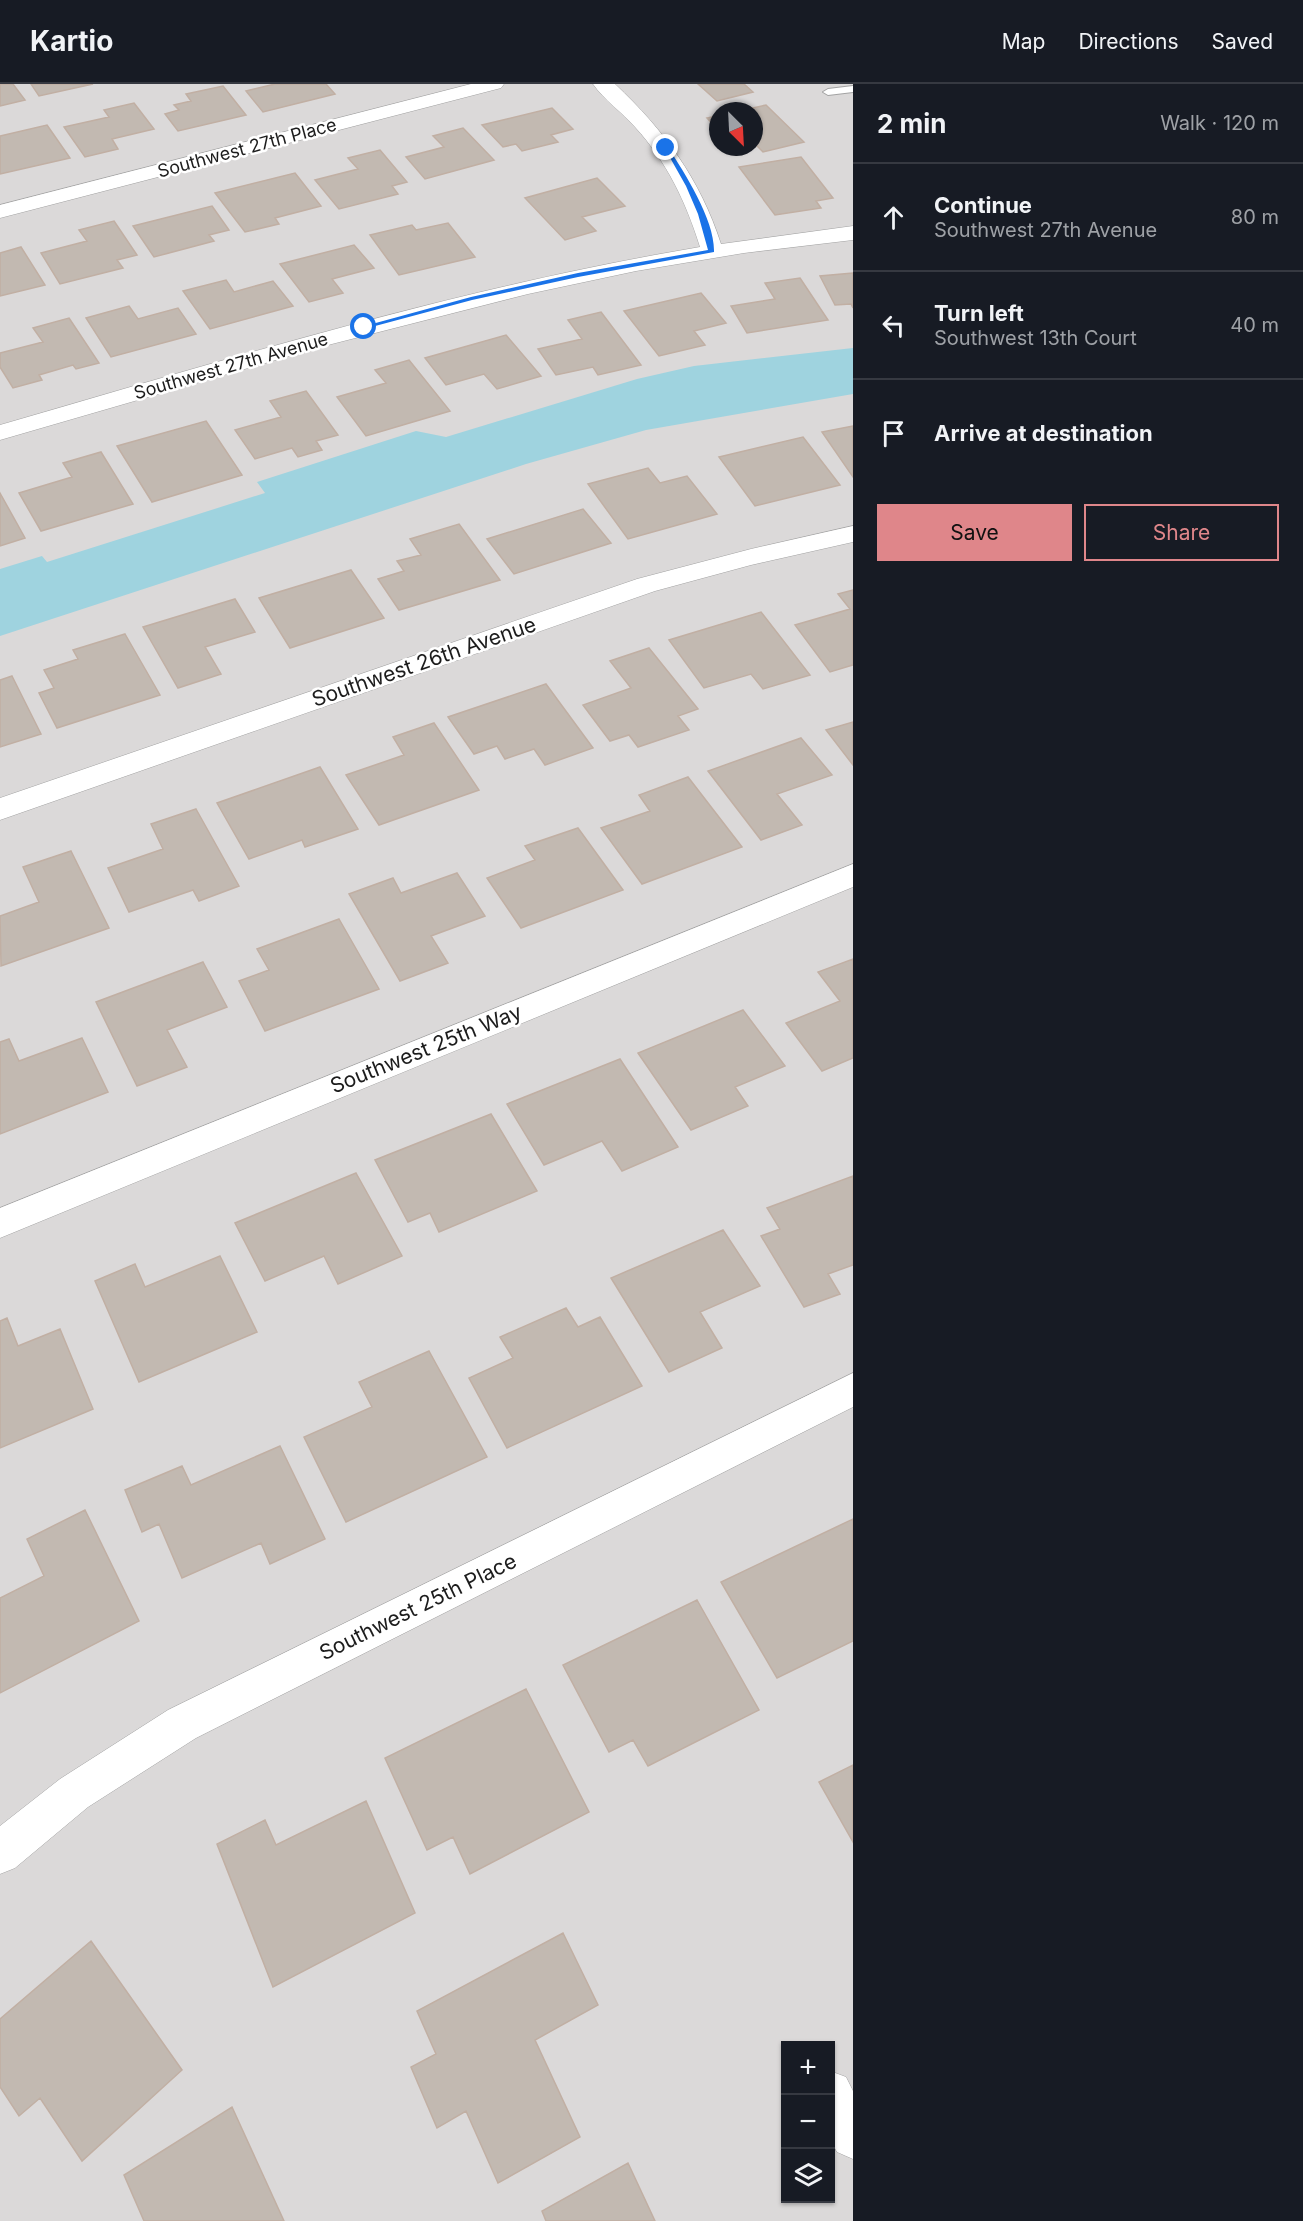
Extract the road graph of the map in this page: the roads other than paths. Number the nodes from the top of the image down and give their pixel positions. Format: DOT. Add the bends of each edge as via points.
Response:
graph roads {
  1 [pos="495,84"];
  2 [pos="603,84"];
  3 [pos="853,89"];
  4 [pos="828,92"];
  5 [pos="0,213"];
  6 [pos="853,233"];
  7 [pos="712,251"];
  8 [pos="0,433"];
  9 [pos="853,534"];
  10 [pos="0,809"];
  11 [pos="853,875"];
  12 [pos="0,1223"];
  13 [pos="853,1389"];
  14 [pos="0,1853"];
  15 [pos="832,2095"];
  16 [pos="853,2136"];
  1 -- 5 [label="street, Southwest 27th Place"];
  2 -- 7 [label="street" via="666,148 689,186"];
  3 -- 4 [label="lane"];
  6 -- 7 [label="street, Southwest 27th Avenue"];
  7 -- 8 [label="street, Southwest 27th Avenue" via="471,299"];
  9 -- 10 [label="street, Southwest 26th Avenue" via="646,585"];
  11 -- 12 [label="street, Southwest 25th Way"];
  13 -- 14 [label="street, Southwest 25th Place" via="182,1724 74,1793"];
  15 -- 16 [label="street"];
}
